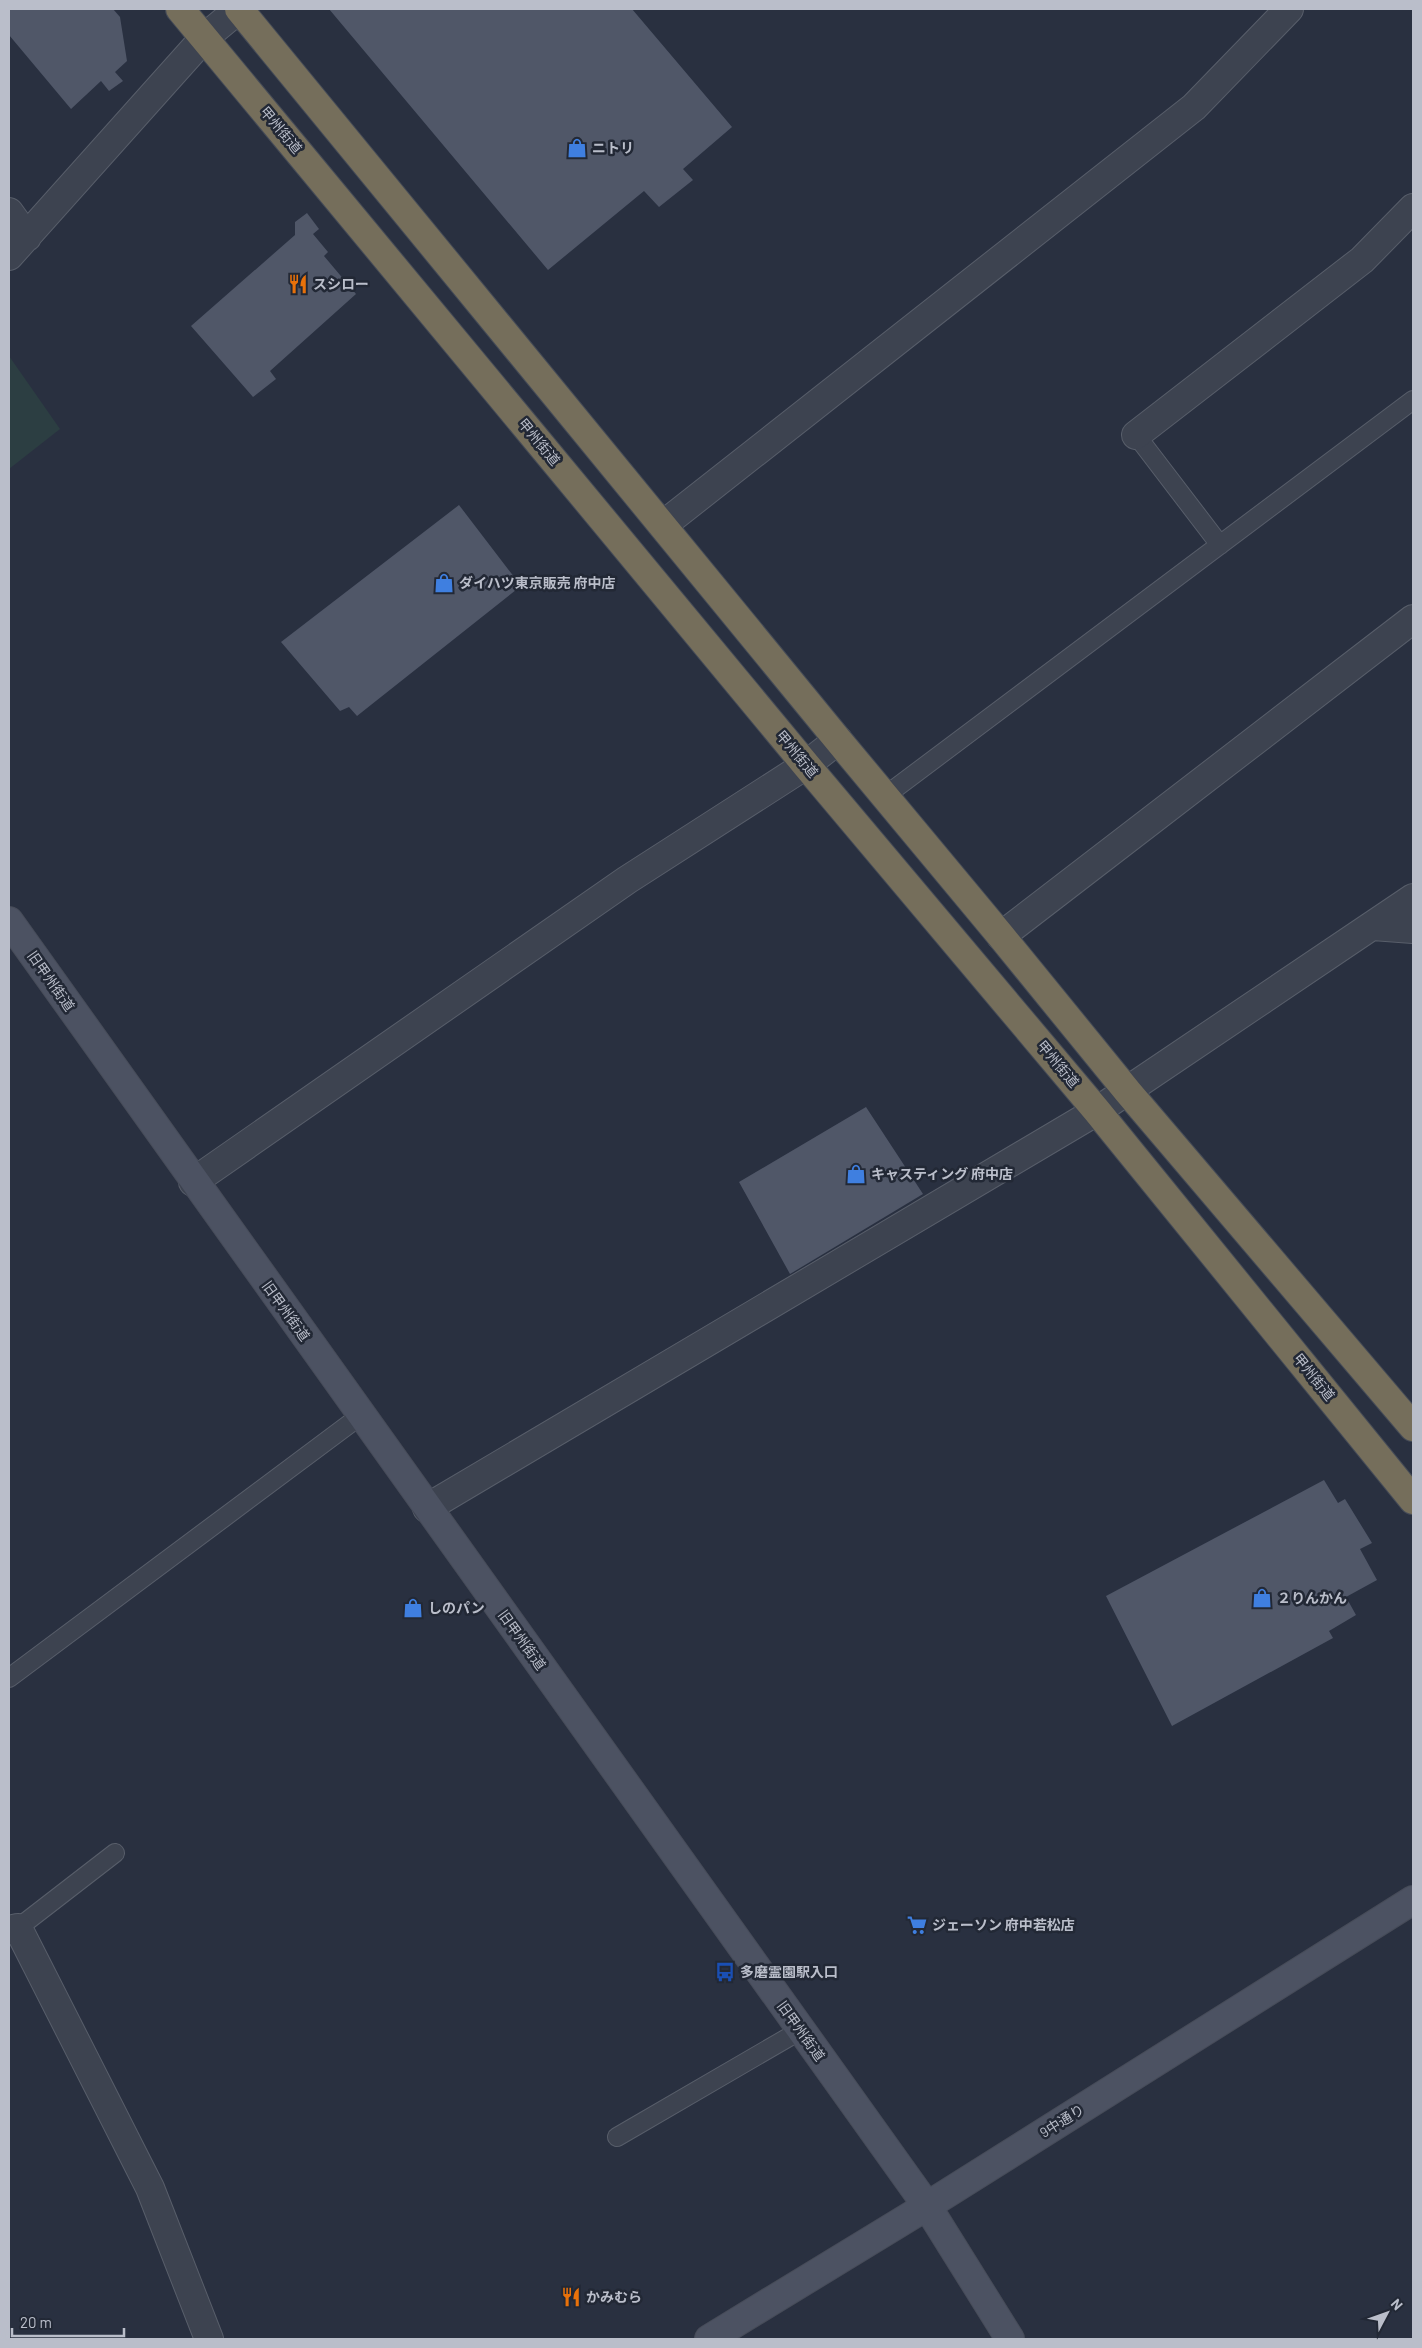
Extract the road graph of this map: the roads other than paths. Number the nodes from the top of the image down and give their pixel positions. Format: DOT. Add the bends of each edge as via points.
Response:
graph roads {
  1 [pos="180,9"];
  2 [pos="239,9"];
  3 [pos="1289,9"];
  4 [pos="204,38"];
  5 [pos="1413,208"];
  6 [pos="9,212"];
  7 [pos="18,246"];
  8 [pos="1413,400"];
  9 [pos="1136,435"];
  10 [pos="663,525"];
  11 [pos="1220,545"];
  12 [pos="1413,619"];
  13 [pos="838,740"];
  14 [pos="806,766"];
  15 [pos="885,796"];
  16 [pos="1413,898"];
  17 [pos="9,922"];
  18 [pos="1373,926"];
  19 [pos="1413,929"];
  20 [pos="1002,936"];
  21 [pos="1128,1092"];
  22 [pos="1097,1111"];
  23 [pos="193,1182"];
  24 [pos="360,1416"];
  25 [pos="1413,1427"];
  26 [pos="1413,1500"];
  27 [pos="428,1508"];
  28 [pos="9,1678"];
  29 [pos="115,1853"];
  30 [pos="1413,1900"];
  31 [pos="13,1929"];
  32 [pos="801,2030"];
  33 [pos="617,2137"];
  34 [pos="927,2206"];
  35 [pos="210,2339"];
  36 [pos="709,2339"];
  37 [pos="1010,2339"];
  1 -- 4 [label="highway, 甲州街道"];
  2 -- 4 [label="street"];
  2 -- 10 [label="highway"];
  3 -- 10 [label="street" via="1194,107"];
  4 -- 7 [label="street"];
  4 -- 14 [label="highway, 甲州街道"];
  5 -- 9 [label="street" via="1362,260"];
  6 -- 7 [label="street"];
  8 -- 11 [label="lane"];
  9 -- 11 [label="lane"];
  10 -- 13 [label="highway"];
  11 -- 15 [label="lane"];
  12 -- 20 [label="street"];
  13 -- 14 [label="street"];
  13 -- 15 [label="highway"];
  14 -- 22 [label="highway, 甲州街道"];
  14 -- 23 [label="street" via="627,880"];
  15 -- 20 [label="highway"];
  16 -- 18 [label="street"];
  17 -- 23 [label="main road, 旧甲州街道"];
  18 -- 19 [label="street"];
  18 -- 21 [label="street"];
  20 -- 21 [label="highway"];
  21 -- 22 [label="street"];
  21 -- 25 [label="highway"];
  22 -- 26 [label="highway, 甲州街道"];
  22 -- 27 [label="street"];
  23 -- 24 [label="main road, 旧甲州街道"];
  24 -- 27 [label="main road, 旧甲州街道"];
  24 -- 28 [label="lane"];
  27 -- 32 [label="main road, 旧甲州街道"];
  29 -- 31 [label="lane"];
  30 -- 34 [label="main road, 9中通り"];
  31 -- 35 [label="street" via="150,2188"];
  32 -- 33 [label="lane"];
  32 -- 34 [label="main road, 旧甲州街道"];
  34 -- 36 [label="main road, 9中通り"];
  34 -- 37 [label="main road, 旧甲州街道"];
}
